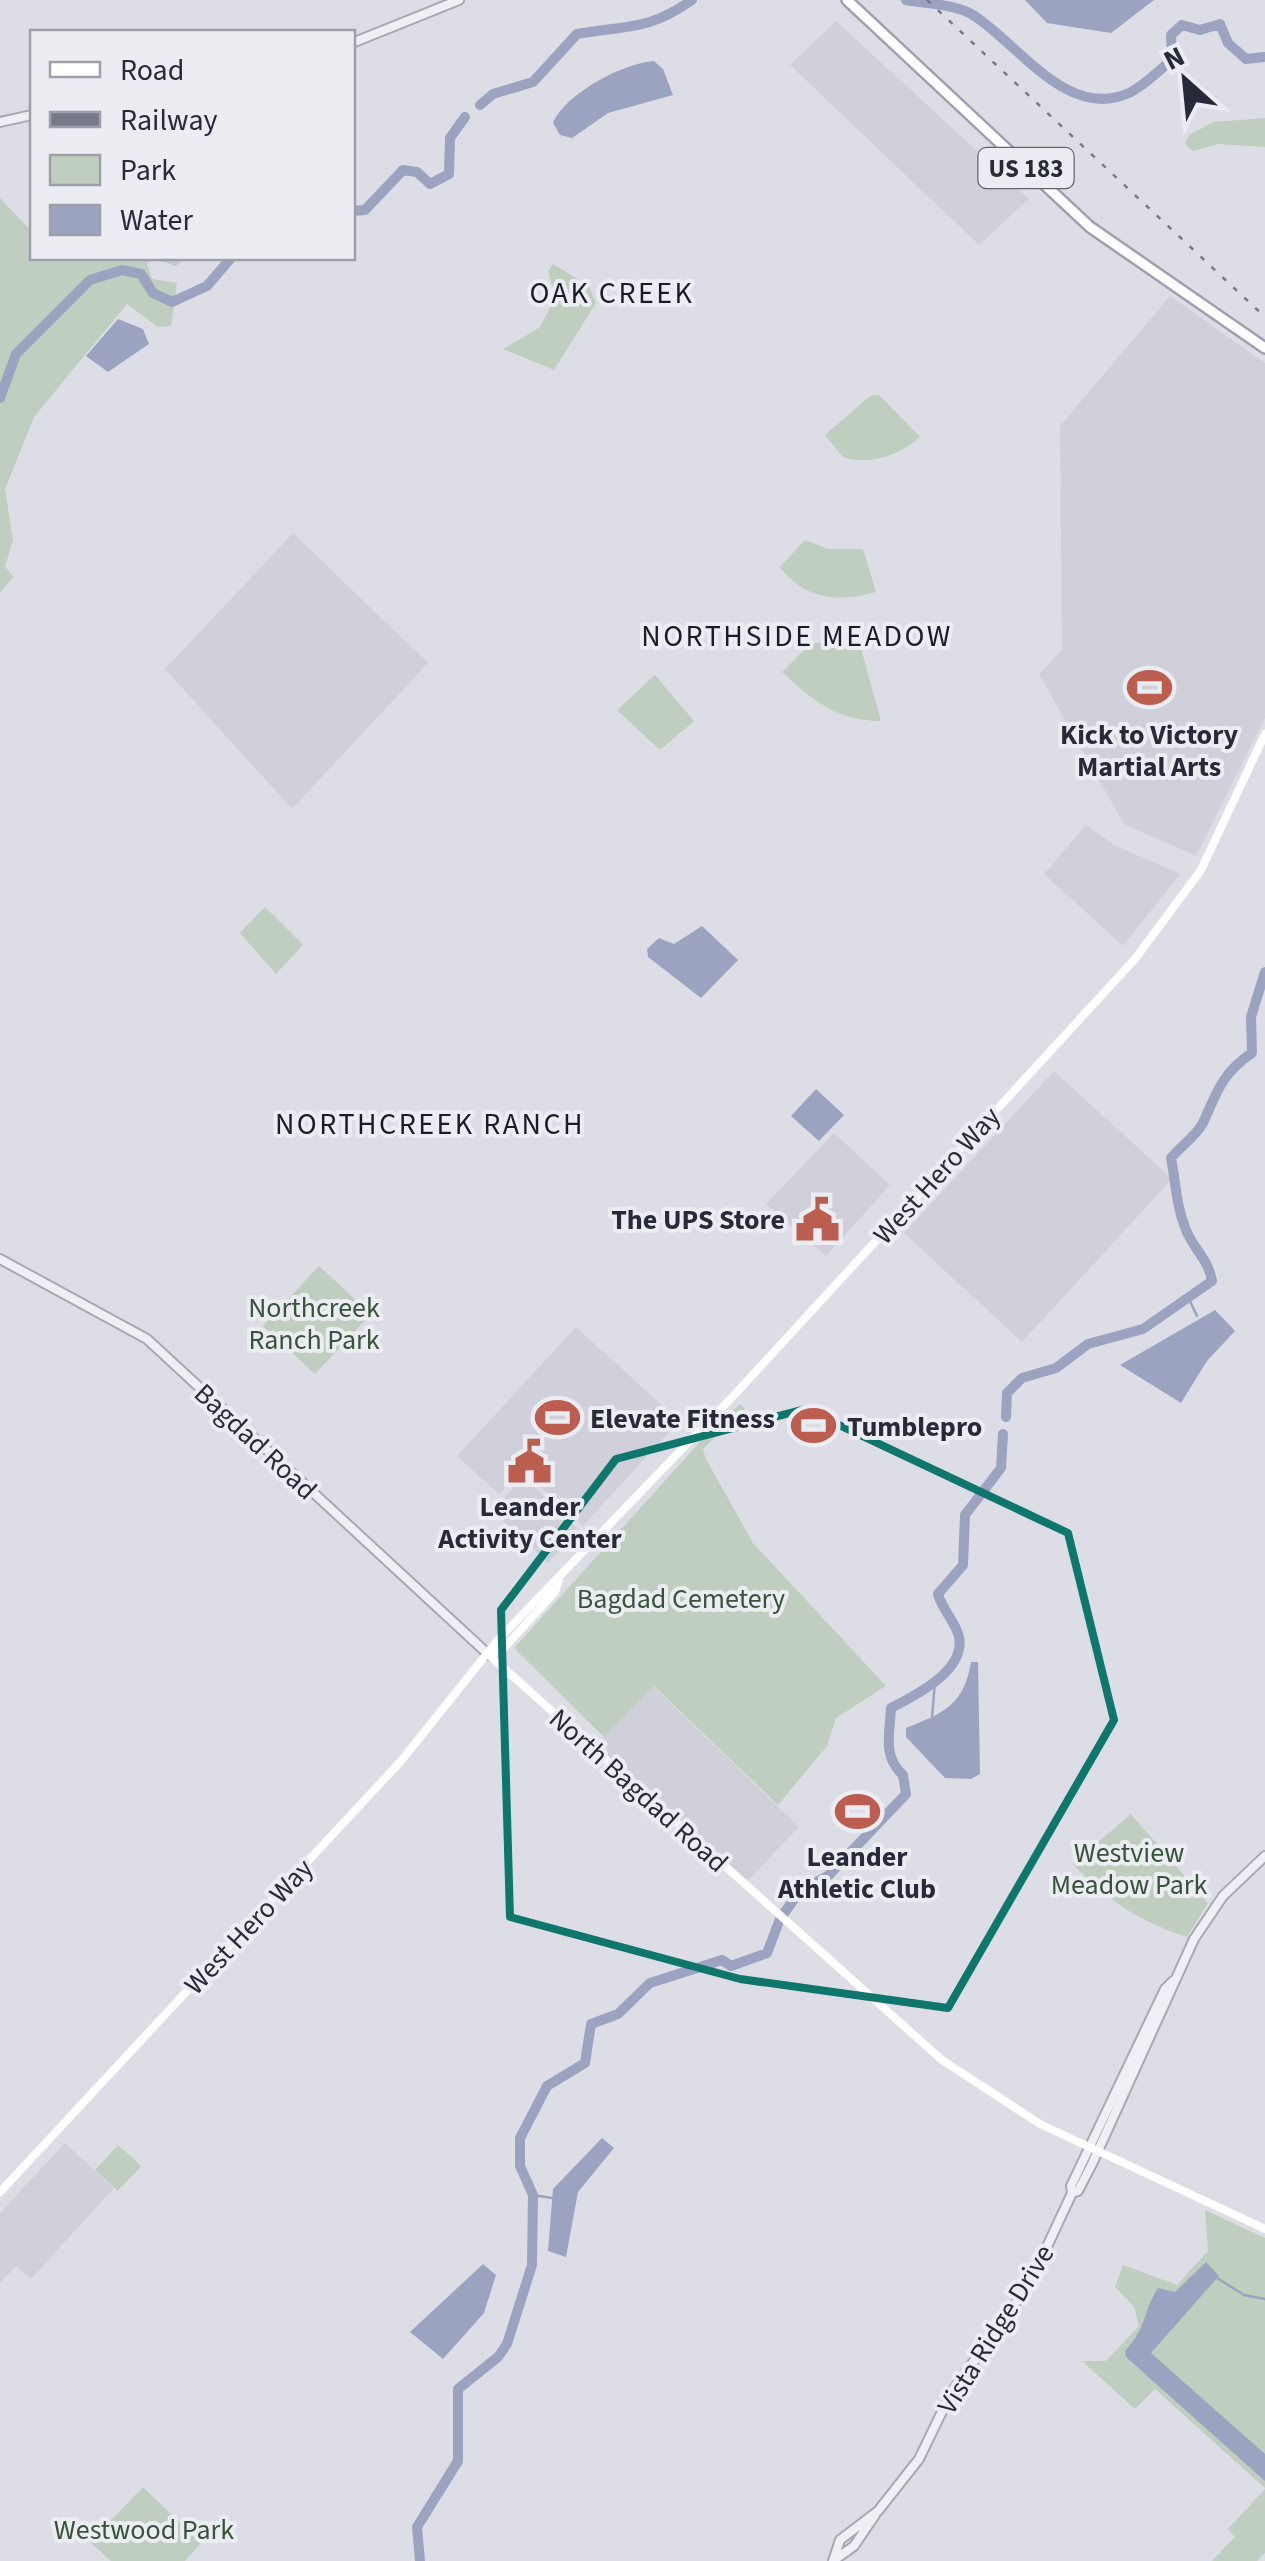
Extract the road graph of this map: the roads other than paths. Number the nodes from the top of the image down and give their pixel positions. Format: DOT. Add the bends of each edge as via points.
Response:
graph roads {
  1 [pos="459,0"];
  2 [pos="847,0"];
  3 [pos="355,41"];
  4 [pos="30,114"];
  5 [pos="0,122"];
  6 [pos="1265,348"];
  7 [pos="1265,734"];
  8 [pos="0,1259"];
  9 [pos="489,1655"];
  10 [pos="1265,1856"];
  11 [pos="1093,2149"];
  12 [pos="0,2192"];
  13 [pos="1265,2229"];
  14 [pos="878,2511"];
  1 -- 3 [label="street"];
  2 -- 6 [label="main road, US 183" via="1090,227"];
  4 -- 5 [label="street"];
  7 -- 9 [label="main road, West Hero Way" via="1201,870 1155,935"];
  8 -- 9 [label="street, Bagdad Road" via="147,1340"];
  9 -- 11 [label="main road, North Bagdad Road" via="942,2060 1028,2117"];
  9 -- 12 [label="main road, West Hero Way" via="375,1790"];
  10 -- 11 [label="street, Vista Ridge Drive" via="1214,1910"];
  11 -- 13 [label="main road, North Bagdad Road"];
  11 -- 14 [label="street, Vista Ridge Drive" via="1030,2283 951,2393 902,2485"];
  14 -- 14 [label="street, Vista Ridge Drive" via="840,2540 833,2561 854,2546"];
}
